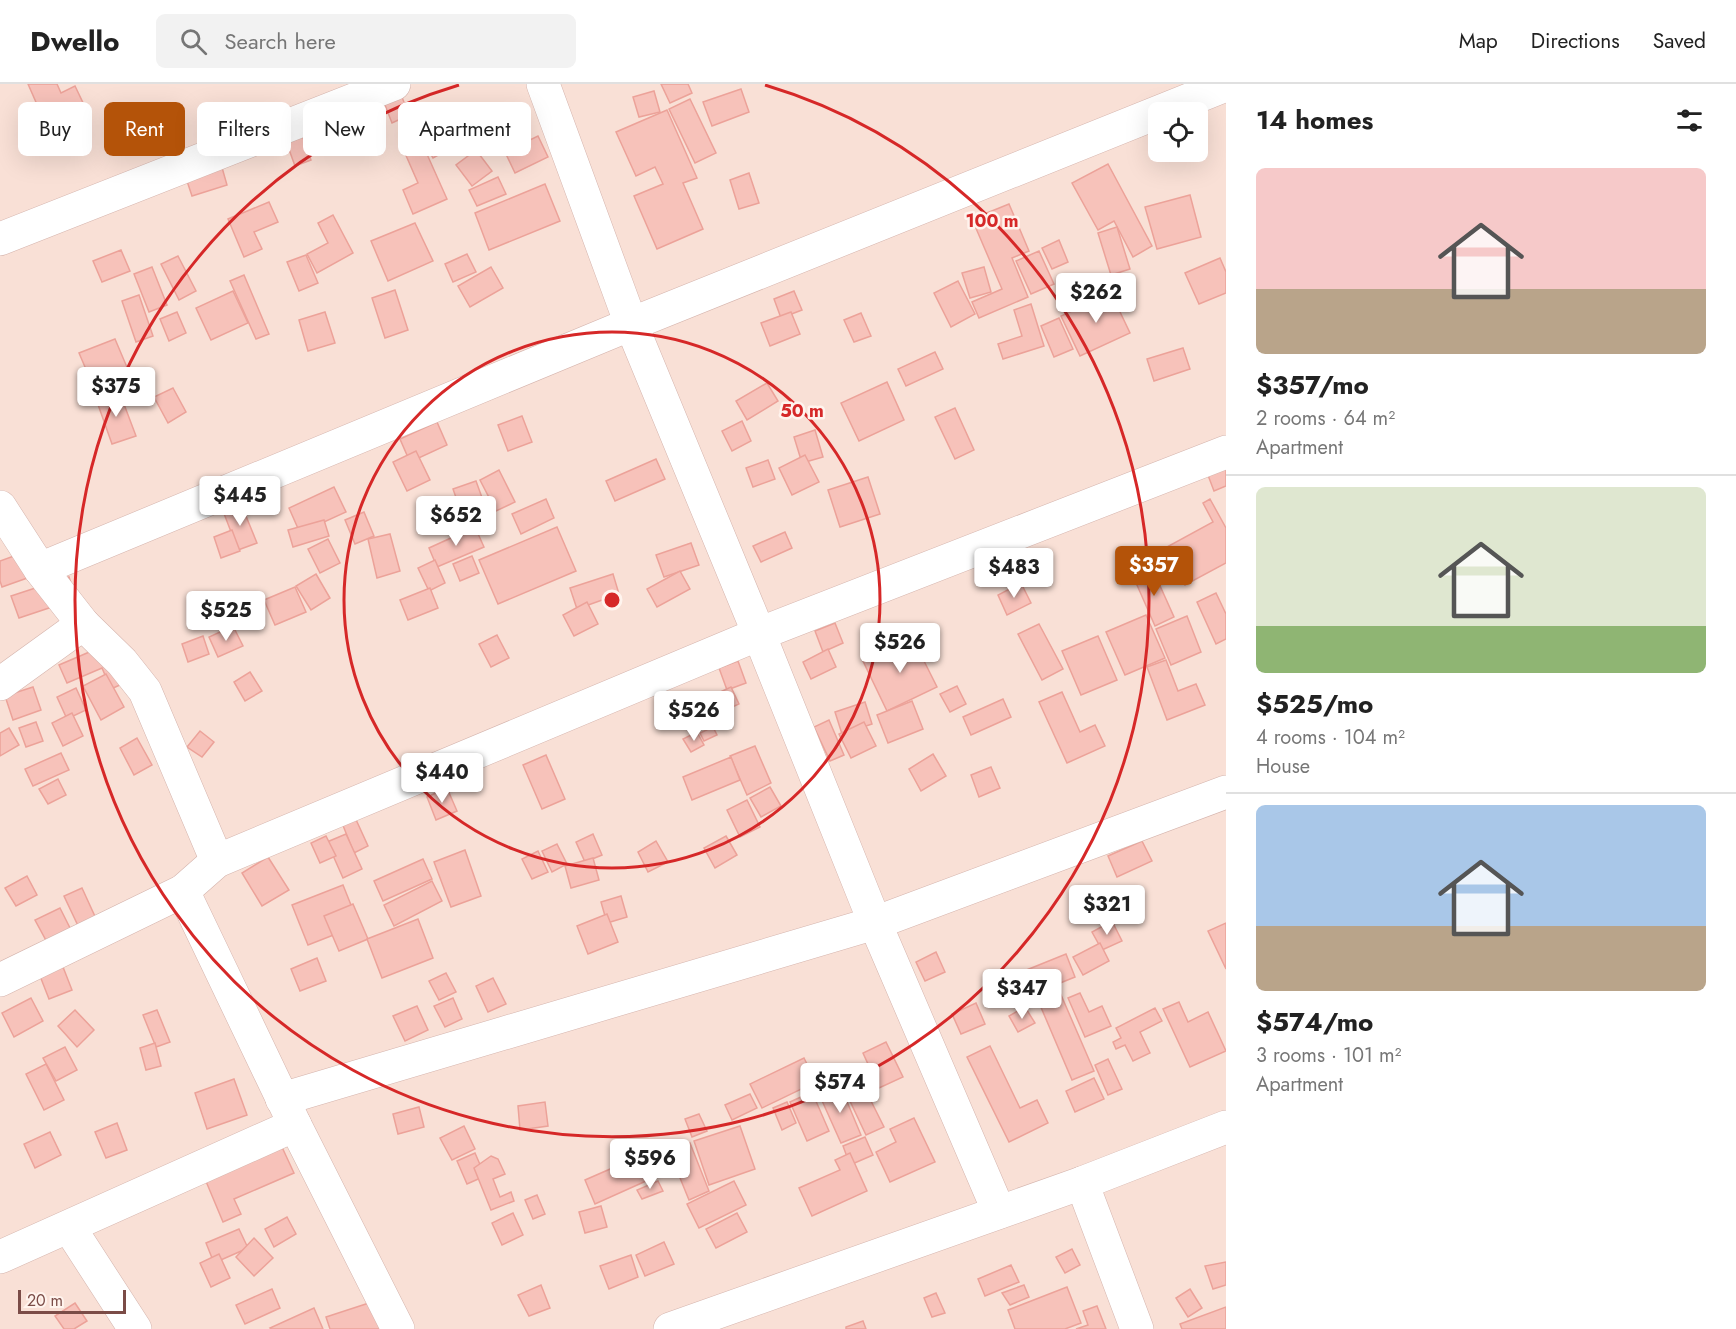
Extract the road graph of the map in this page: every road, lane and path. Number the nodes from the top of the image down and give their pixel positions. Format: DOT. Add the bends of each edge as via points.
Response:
graph roads {
  1 [pos="394,84"];
  2 [pos="543,84"];
  3 [pos="1226,85"];
  4 [pos="0,239"];
  5 [pos="631,324"];
  6 [pos="1226,452"];
  7 [pos="0,507"];
  8 [pos="40,569"];
  9 [pos="84,624"];
  10 [pos="759,634"];
  11 [pos="0,684"];
  12 [pos="1226,792"];
  13 [pos="217,861"];
  14 [pos="183,891"];
  15 [pos="875,923"];
  16 [pos="0,980"];
  17 [pos="289,1112"];
  18 [pos="1226,1127"];
  19 [pos="1082,1183"];
  20 [pos="999,1212"];
  21 [pos="69,1227"];
  22 [pos="0,1257"];
  23 [pos="135,1329"];
  24 [pos="398,1329"];
  25 [pos="670,1329"];
  26 [pos="1137,1329"];
  1 -- 4 [label="street"];
  2 -- 5 [label="street"];
  3 -- 5 [label="street"];
  5 -- 8 [label="street"];
  5 -- 10 [label="street"];
  6 -- 10 [label="street"];
  7 -- 8 [label="street"];
  8 -- 9 [label="street"];
  9 -- 11 [label="street"];
  9 -- 13 [label="street" via="145,692"];
  10 -- 13 [label="street"];
  10 -- 15 [label="street"];
  12 -- 15 [label="street"];
  13 -- 14 [label="street"];
  14 -- 16 [label="street"];
  14 -- 17 [label="street"];
  15 -- 17 [label="street"];
  15 -- 20 [label="street"];
  17 -- 21 [label="street"];
  17 -- 24 [label="street"];
  18 -- 19 [label="street"];
  19 -- 20 [label="street"];
  19 -- 26 [label="street"];
  20 -- 25 [label="street"];
  21 -- 22 [label="street"];
  21 -- 23 [label="street"];
}
